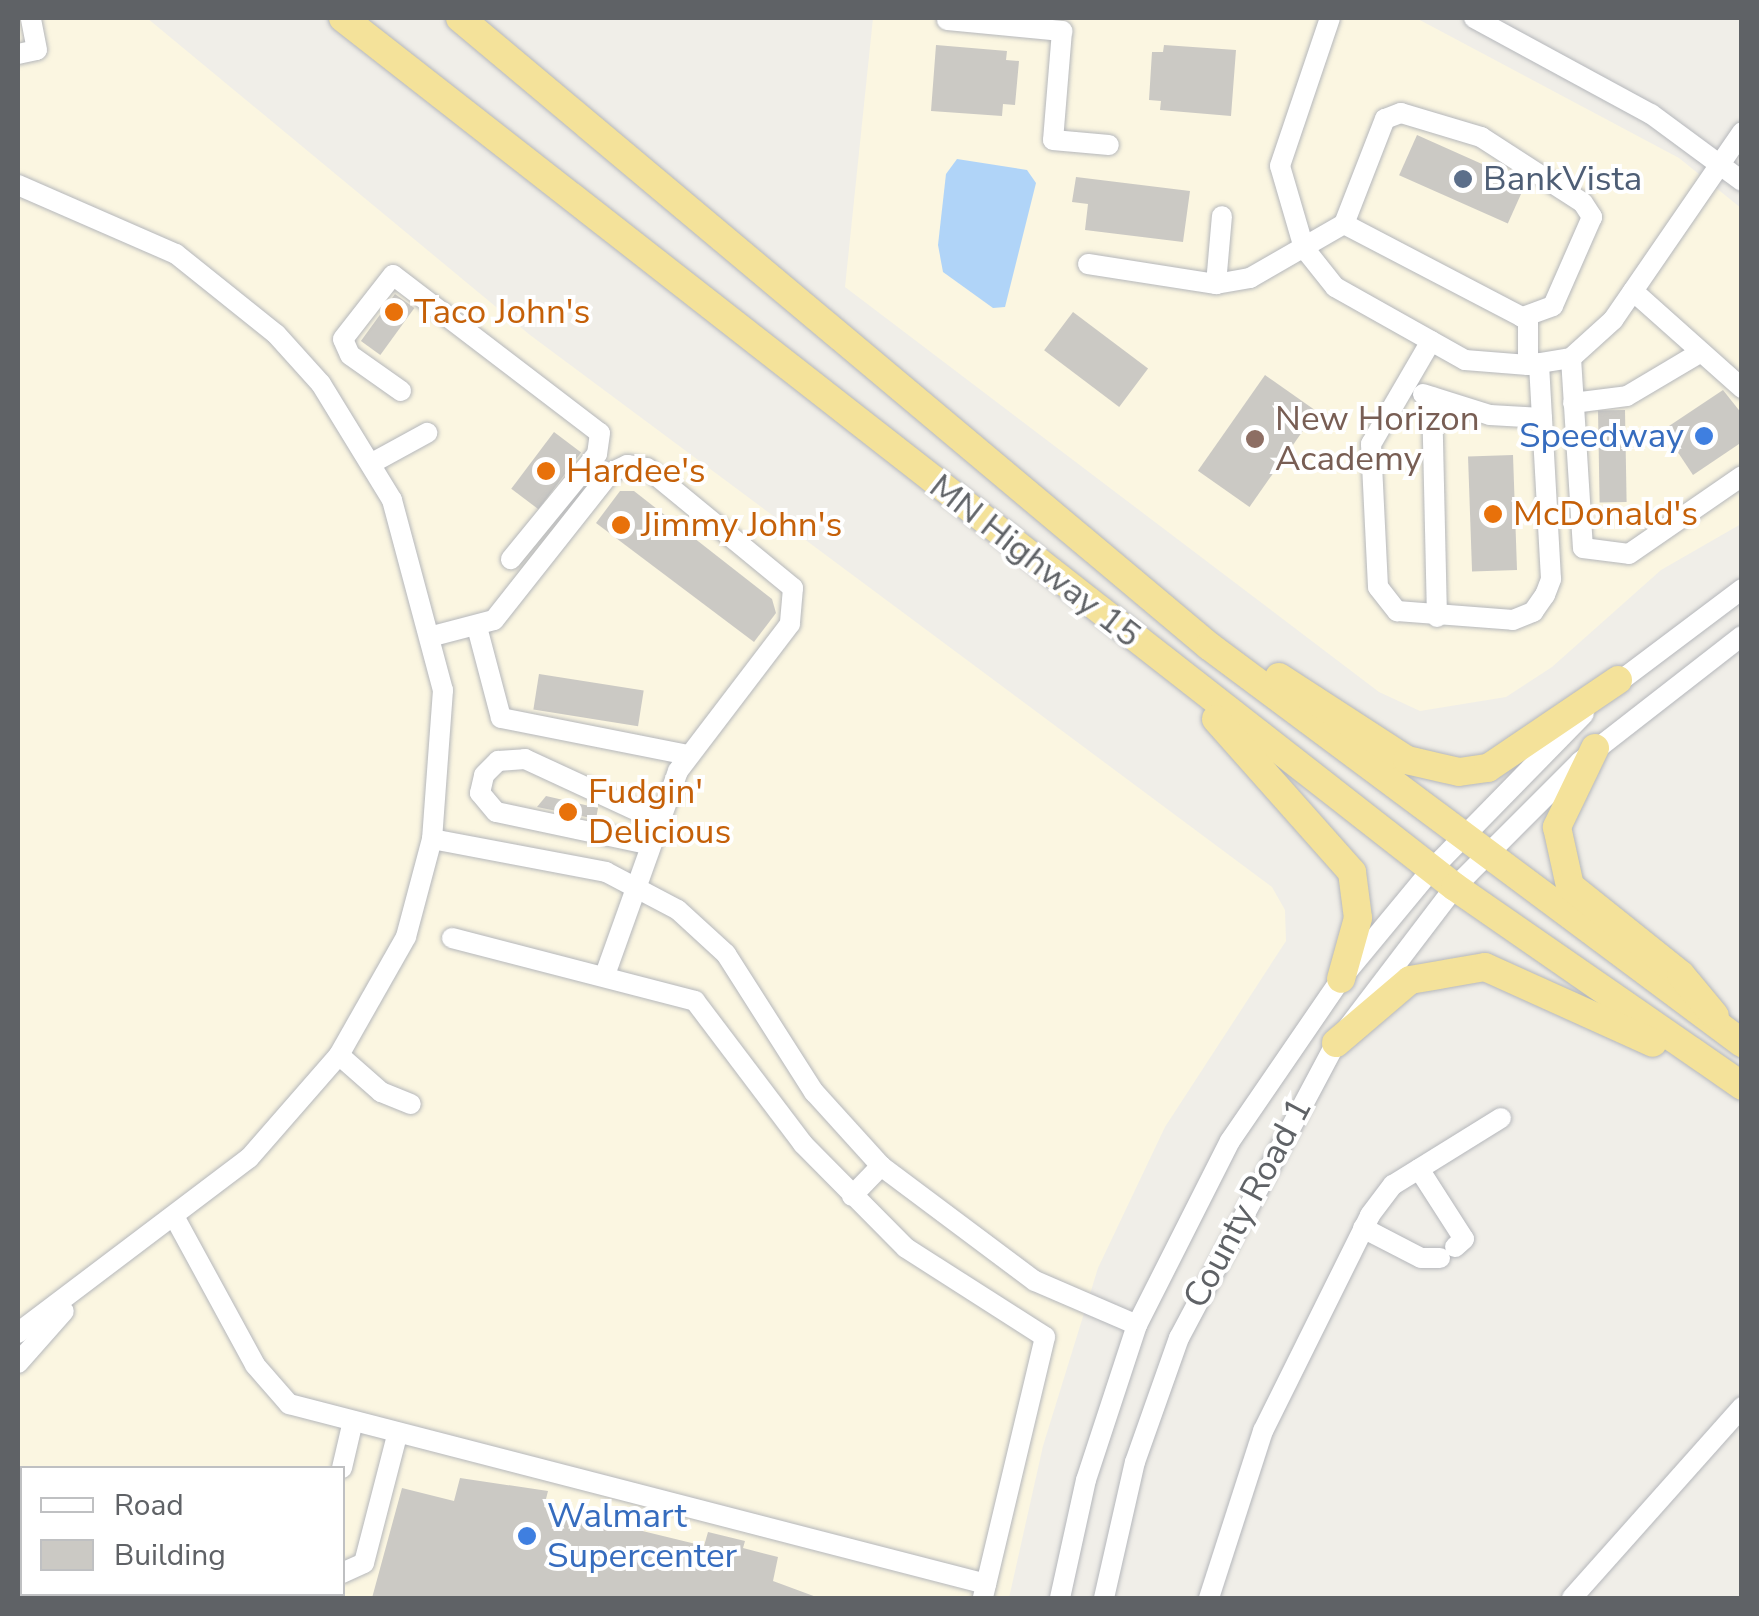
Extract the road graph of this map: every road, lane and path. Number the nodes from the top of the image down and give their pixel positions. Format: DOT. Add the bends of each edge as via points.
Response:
graph roads {
  1 [pos="31,18"];
  2 [pos="343,18"];
  3 [pos="460,18"];
  4 [pos="1330,18"];
  5 [pos="1474,18"];
  6 [pos="946,20"];
  7 [pos="18,54"];
  8 [pos="1742,132"];
  9 [pos="1108,146"];
  10 [pos="1720,163"];
  11 [pos="1742,181"];
  12 [pos="18,185"];
  13 [pos="1222,216"];
  14 [pos="1344,224"];
  15 [pos="1304,248"];
  16 [pos="1088,264"];
  17 [pos="1216,284"];
  18 [pos="1633,291"];
  19 [pos="1528,317"];
  20 [pos="1431,340"];
  21 [pos="1701,352"];
  22 [pos="1571,358"];
  23 [pos="1534,364"];
  24 [pos="1404,388"];
  25 [pos="1742,388"];
  26 [pos="400,390"];
  27 [pos="1432,397"];
  28 [pos="1573,403"];
  29 [pos="1542,418"];
  30 [pos="428,433"];
  31 [pos="372,462"];
  32 [pos="1742,476"];
  33 [pos="511,559"];
  34 [pos="1742,588"];
  35 [pos="1150,596"];
  36 [pos="1437,617"];
  37 [pos="478,627"];
  38 [pos="433,636"];
  39 [pos="1742,636"];
  40 [pos="1176,672"];
  41 [pos="1618,680"];
  42 [pos="1595,748"];
  43 [pos="688,755"];
  44 [pos="656,820"];
  45 [pos="1464,836"];
  46 [pos="432,839"];
  47 [pos="647,844"];
  48 [pos="1486,856"];
  49 [pos="1432,869"];
  50 [pos="632,882"];
  51 [pos="1455,887"];
  52 [pos="452,938"];
  53 [pos="606,972"];
  54 [pos="1341,979"];
  55 [pos="1736,1040"];
  56 [pos="1336,1042"];
  57 [pos="339,1055"];
  58 [pos="1710,1066"];
  59 [pos="1742,1086"];
  60 [pos="411,1104"];
  61 [pos="1502,1118"];
  62 [pos="880,1166"];
  63 [pos="1419,1169"];
  64 [pos="852,1196"];
  65 [pos="175,1218"];
  66 [pos="1363,1228"];
  67 [pos="78,1294"];
  68 [pos="1136,1326"];
  69 [pos="18,1333"];
  70 [pos="18,1362"];
  71 [pos="1742,1407"];
  72 [pos="352,1425"];
  73 [pos="397,1435"];
  74 [pos="342,1466"];
  75 [pos="345,1572"];
  76 [pos="984,1591"];
  77 [pos="1060,1598"];
  78 [pos="1104,1598"];
  79 [pos="1209,1598"];
  80 [pos="1572,1598"];
  1 -- 7 [label="street" via="37,50"];
  2 -- 40 [label="highway, MN Highway 15"];
  3 -- 35 [label="highway, MN Highway 15"];
  4 -- 15 [label="street" via="1280,166"];
  5 -- 10 [label="street" via="1651,114"];
  6 -- 9 [label="street" via="1062,31 1053,140"];
  8 -- 10 [label="street"];
  10 -- 11 [label="street"];
  10 -- 18 [label="street"];
  12 -- 31 [label="street" via="111,219 230,293 321,384"];
  13 -- 17 [label="street"];
  14 -- 15 [label="street"];
  14 -- 19 [label="street"];
  14 -- 19 [label="street" via="1385,119 1401,113 1481,137 1584,203 1592,217 1553,306"];
  15 -- 17 [label="street" via="1250,278"];
  15 -- 20 [label="street" via="1335,287"];
  16 -- 17 [label="street"];
  18 -- 21 [label="street"];
  18 -- 22 [label="street"];
  19 -- 23 [label="street"];
  20 -- 23 [label="street" via="1465,360"];
  20 -- 24 [label="street"];
  21 -- 25 [label="street"];
  21 -- 28 [label="street" via="1627,396"];
  22 -- 23 [label="street"];
  22 -- 28 [label="street"];
  23 -- 29 [label="street"];
  24 -- 27 [label="street"];
  24 -- 36 [label="street" via="1371,444 1378,587 1396,611"];
  26 -- 33 [label="street" via="350,355 343,338 393,274 544,388 602,442"];
  27 -- 29 [label="street" via="1490,415"];
  27 -- 36 [label="street"];
  28 -- 32 [label="street" via="1583,548 1628,554"];
  29 -- 36 [label="street" via="1551,579 1546,594 1533,612 1514,620"];
  30 -- 31 [label="street"];
  31 -- 38 [label="street" via="414,560"];
  34 -- 41 [label="street, County Road 1"];
  35 -- 41 [label="highway" via="1407,760 1436,770 1488,768"];
  35 -- 45 [label="highway, MN Highway 15"];
  37 -- 38 [label="street"];
  37 -- 43 [label="street" via="501,718"];
  37 -- 43 [label="street" via="506,608 610,473 647,468 786,579 797,597 790,624"];
  38 -- 46 [label="street" via="442,690"];
  39 -- 42 [label="street, County Road 1"];
  40 -- 49 [label="highway, MN Highway 15"];
  40 -- 54 [label="highway" via="1352,872 1358,918"];
  41 -- 45 [label="street, County Road 1"];
  42 -- 48 [label="street, County Road 1"];
  42 -- 55 [label="highway" via="1556,827 1570,886 1681,974"];
  43 -- 44 [label="street"];
  44 -- 47 [label="street"];
  44 -- 47 [label="street" via="525,759 498,761 484,775 480,794 496,812"];
  45 -- 48 [label="highway, MN Highway 15"];
  45 -- 49 [label="street, County Road 1"];
  46 -- 50 [label="street"];
  46 -- 57 [label="street" via="406,937"];
  47 -- 50 [label="street"];
  48 -- 51 [label="street, County Road 1"];
  48 -- 55 [label="highway"];
  49 -- 51 [label="highway, MN Highway 15"];
  49 -- 54 [label="street, County Road 1"];
  50 -- 53 [label="street"];
  50 -- 62 [label="street" via="726,954 814,1092"];
  51 -- 56 [label="street, County Road 1"];
  51 -- 58 [label="highway, MN Highway 15"];
  52 -- 53 [label="street"];
  53 -- 64 [label="street" via="677,992 710,1014 792,1131"];
  54 -- 68 [label="street, County Road 1" via="1230,1141"];
  56 -- 58 [label="highway" via="1410,980 1484,968"];
  56 -- 78 [label="street, County Road 1" via="1179,1338 1135,1462"];
  57 -- 60 [label="street" via="381,1092"];
  57 -- 65 [label="street" via="249,1158"];
  58 -- 59 [label="highway, MN Highway 15"];
  61 -- 63 [label="street"];
  62 -- 64 [label="street"];
  62 -- 68 [label="street" via="1035,1281"];
  63 -- 66 [label="street" via="1393,1185"];
  63 -- 66 [label="street" via="1464,1239 1448,1253 1421,1258"];
  64 -- 76 [label="street" via="906,1248 1045,1337"];
  65 -- 67 [label="street"];
  65 -- 72 [label="street" via="255,1365 289,1404"];
  66 -- 79 [label="street" via="1263,1431"];
  67 -- 69 [label="street"];
  67 -- 70 [label="street"];
  68 -- 77 [label="street, County Road 1" via="1086,1480"];
  71 -- 80 [label="street"];
  72 -- 73 [label="street"];
  72 -- 74 [label="street"];
  73 -- 75 [label="street" via="364,1563"];
  73 -- 76 [label="street"];
}
